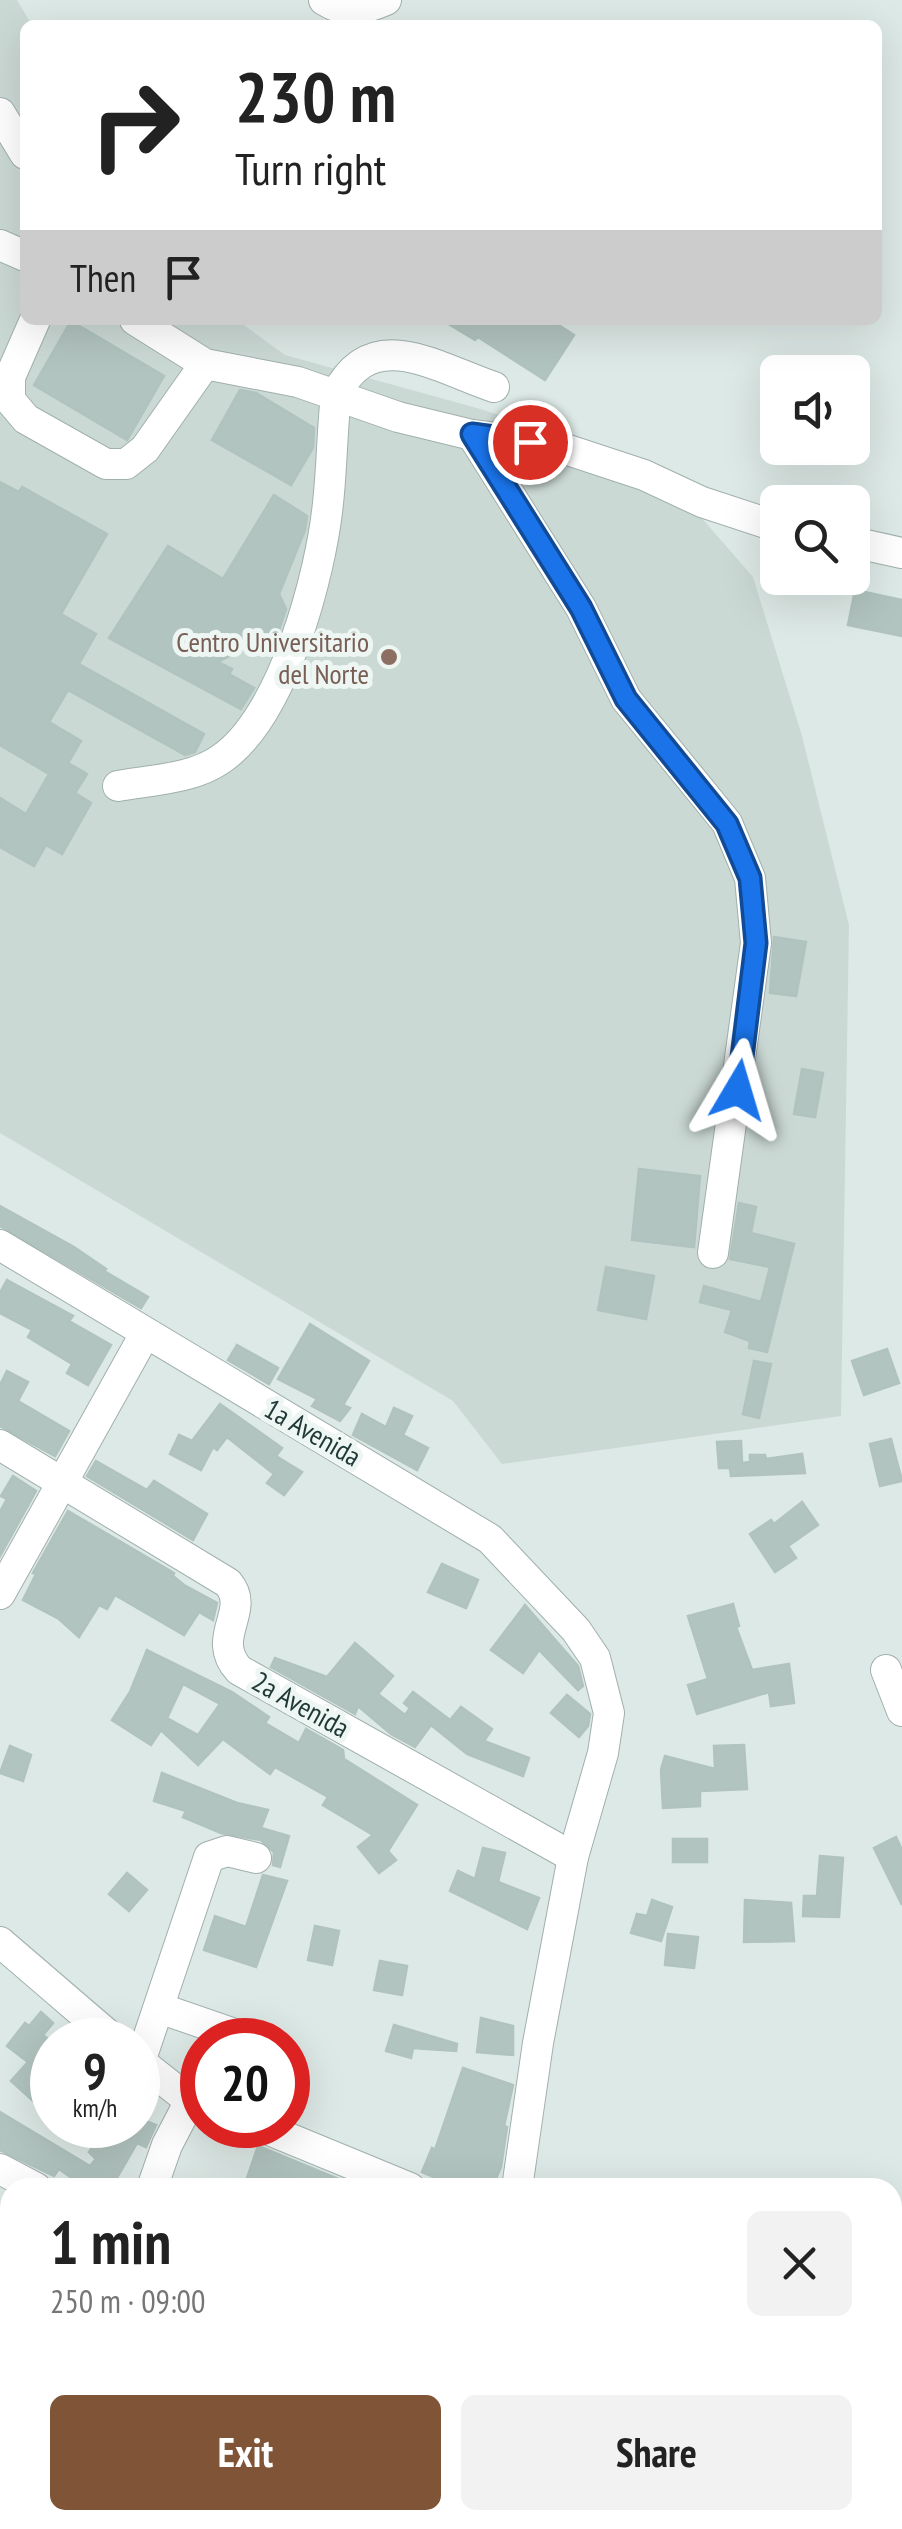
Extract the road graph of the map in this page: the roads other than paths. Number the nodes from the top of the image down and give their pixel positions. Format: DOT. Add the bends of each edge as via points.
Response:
graph roads {
  1 [pos="324,0"];
  2 [pos="386,0"];
  3 [pos="0,113"];
  4 [pos="20,146"];
  5 [pos="33,325"];
  6 [pos="143,325"];
  7 [pos="205,364"];
  8 [pos="494,387"];
  9 [pos="336,395"];
  10 [pos="472,434"];
  11 [pos="760,522"];
  12 [pos="870,546"];
  13 [pos="902,553"];
  14 [pos="118,786"];
  15 [pos="0,1245"];
  16 [pos="713,1253"];
  17 [pos="145,1334"];
  18 [pos="0,1444"];
  19 [pos="64,1484"];
  20 [pos="0,1594"];
  21 [pos="886,1670"];
  22 [pos="902,1711"];
  23 [pos="573,1857"];
  24 [pos="256,1858"];
  25 [pos="0,1942"];
  26 [pos="159,2008"];
  27 [pos="88,2018"];
  28 [pos="155,2018"];
  29 [pos="188,2018"];
  30 [pos="180,2126"];
  31 [pos="307,2148"];
  32 [pos="155,2178"];
  33 [pos="371,2178"];
  34 [pos="518,2178"];
  1 -- 2 [label="street" via="346,10"];
  3 -- 4 [label="street"];
  5 -- 7 [label="street" via="10,377 10,400 26,419 106,464 126,464 145,448"];
  6 -- 7 [label="street"];
  7 -- 9 [label="street"];
  8 -- 9 [label="street" via="396,354 375,354 346,375"];
  9 -- 10 [label="street"];
  9 -- 14 [label="street" via="320,558 267,708 221,760 196,772"];
  10 -- 11 [label="street" via="553,445"];
  10 -- 16 [label="street" via="581,608 626,699 727,824 750,878 756,943"];
  12 -- 13 [label="street"];
  15 -- 17 [label="street, 1a Avenida"];
  17 -- 19 [label="street"];
  17 -- 23 [label="street, 1a Avenida" via="490,1539 576,1630 595,1658 609,1714"];
  18 -- 19 [label="street, 2a Avenida"];
  19 -- 20 [label="street"];
  19 -- 23 [label="street, 2a Avenida" via="228,1583 236,1604 226,1645 239,1670"];
  21 -- 22 [label="street"];
  23 -- 34 [label="street"];
  24 -- 26 [label="street" via="227,1851 209,1857"];
  25 -- 27 [label="street"];
  26 -- 28 [label="street"];
  26 -- 29 [label="street"];
  30 -- 32 [label="street"];
  31 -- 33 [label="street"];
}
